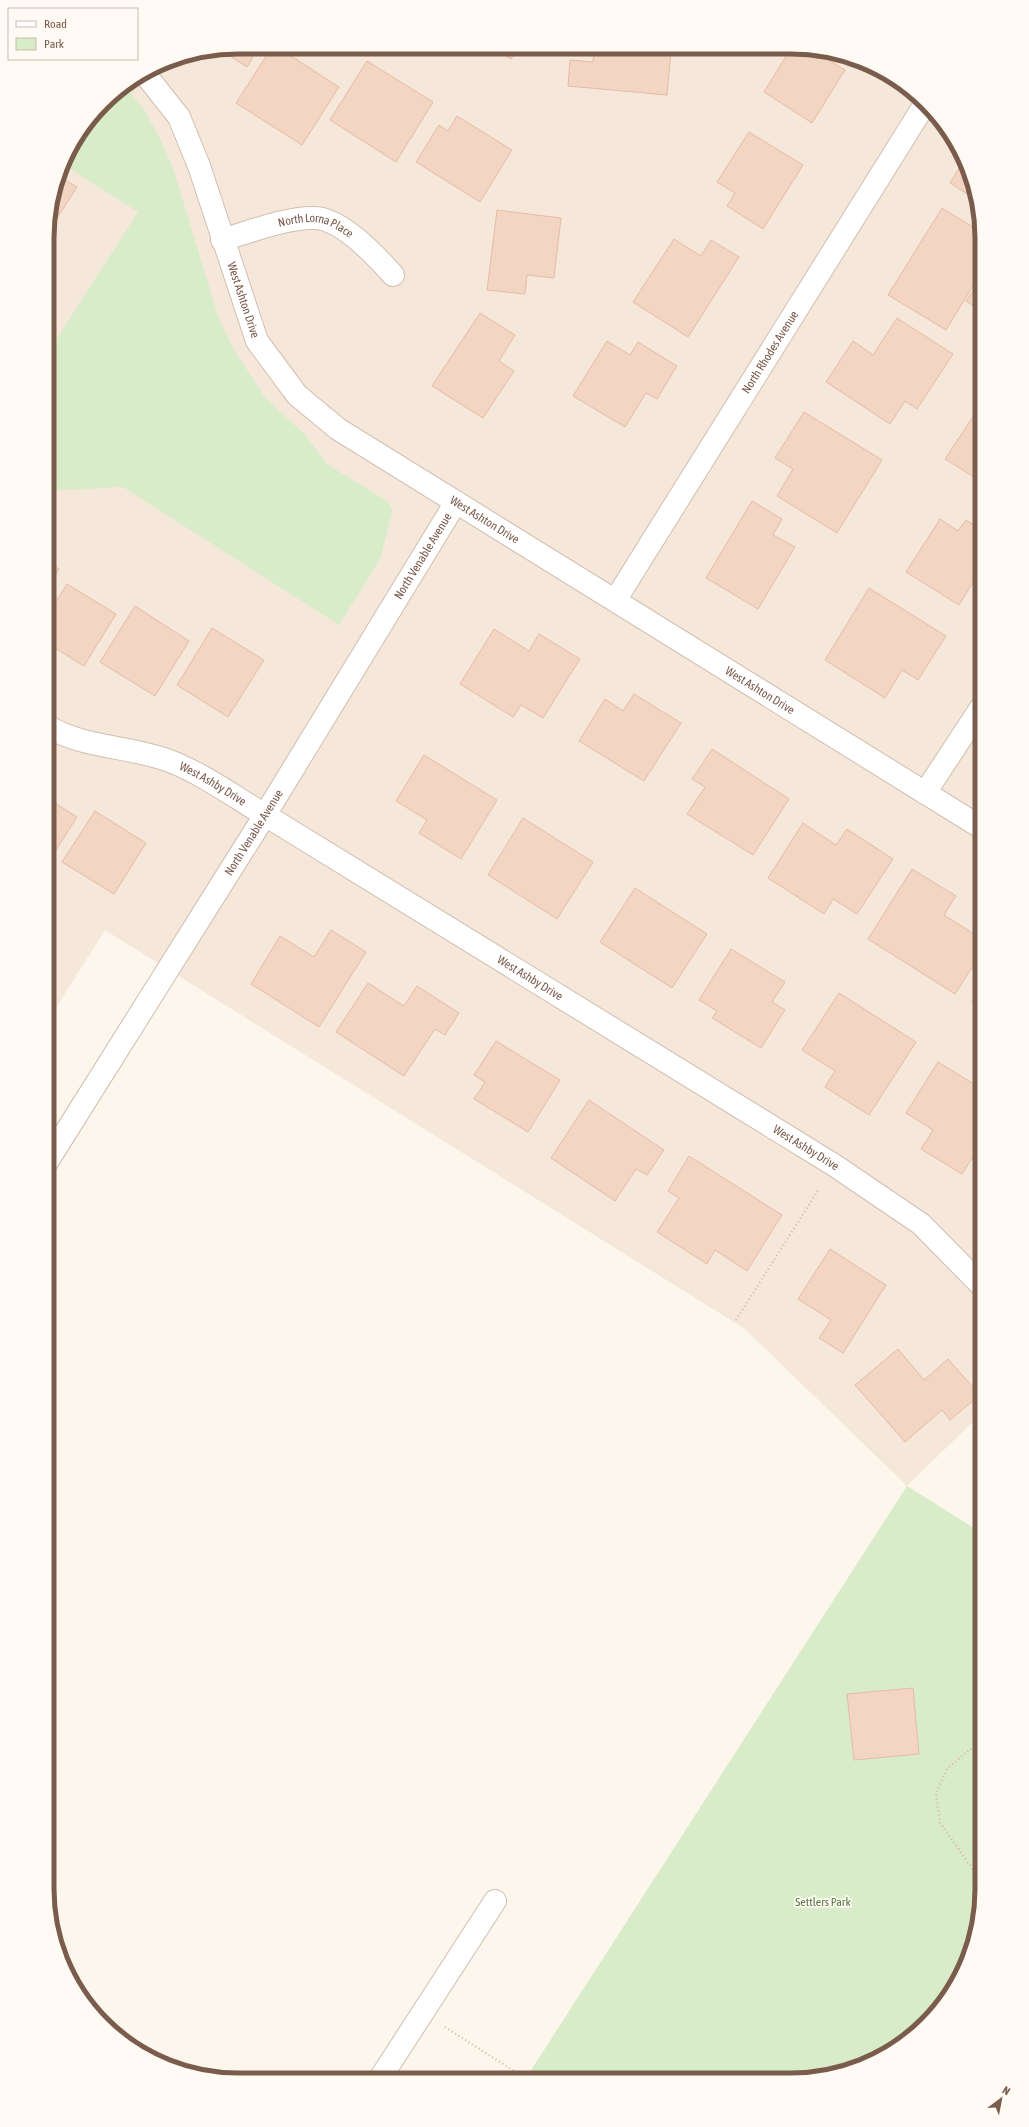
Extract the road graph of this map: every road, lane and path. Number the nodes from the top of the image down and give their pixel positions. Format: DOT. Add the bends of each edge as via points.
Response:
graph roads {
  1 [pos="149,77"];
  2 [pos="922,109"];
  3 [pos="222,240"];
  4 [pos="393,275"];
  5 [pos="456,502"];
  6 [pos="616,600"];
  7 [pos="975,717"];
  8 [pos="54,729"];
  9 [pos="925,793"];
  10 [pos="265,815"];
  11 [pos="975,824"];
  12 [pos="54,1151"];
  13 [pos="820,1187"];
  14 [pos="975,1279"];
  15 [pos="736,1320"];
  16 [pos="975,1749"];
  17 [pos="975,1872"];
  18 [pos="495,1901"];
  19 [pos="423,2013"];
  20 [pos="384,2073"];
  21 [pos="517,2073"];
  1 -- 3 [label="street, West Ashton Drive" via="179,117 199,166"];
  2 -- 6 [label="street, North Rhodes Avenue"];
  3 -- 4 [label="street, North Lorna Place" via="297,219 316,218 332,223 367,246"];
  3 -- 5 [label="street, West Ashton Drive" via="257,341 297,395 338,428"];
  5 -- 6 [label="street, West Ashton Drive"];
  5 -- 10 [label="street, North Venable Avenue"];
  6 -- 9 [label="street, West Ashton Drive"];
  7 -- 9 [label="street"];
  8 -- 10 [label="street, West Ashby Drive" via="84,740 166,760 193,772"];
  9 -- 11 [label="street, West Ashton Drive"];
  10 -- 12 [label="street, North Venable Avenue"];
  10 -- 14 [label="street, West Ashby Drive" via="834,1165 921,1224"];
  13 -- 15 [label="path"];
  16 -- 17 [label="path" via="970,1749 947,1769 936,1793 940,1823"];
  18 -- 19 [label="street"];
  19 -- 20 [label="street"];
  19 -- 21 [label="path"];
}
